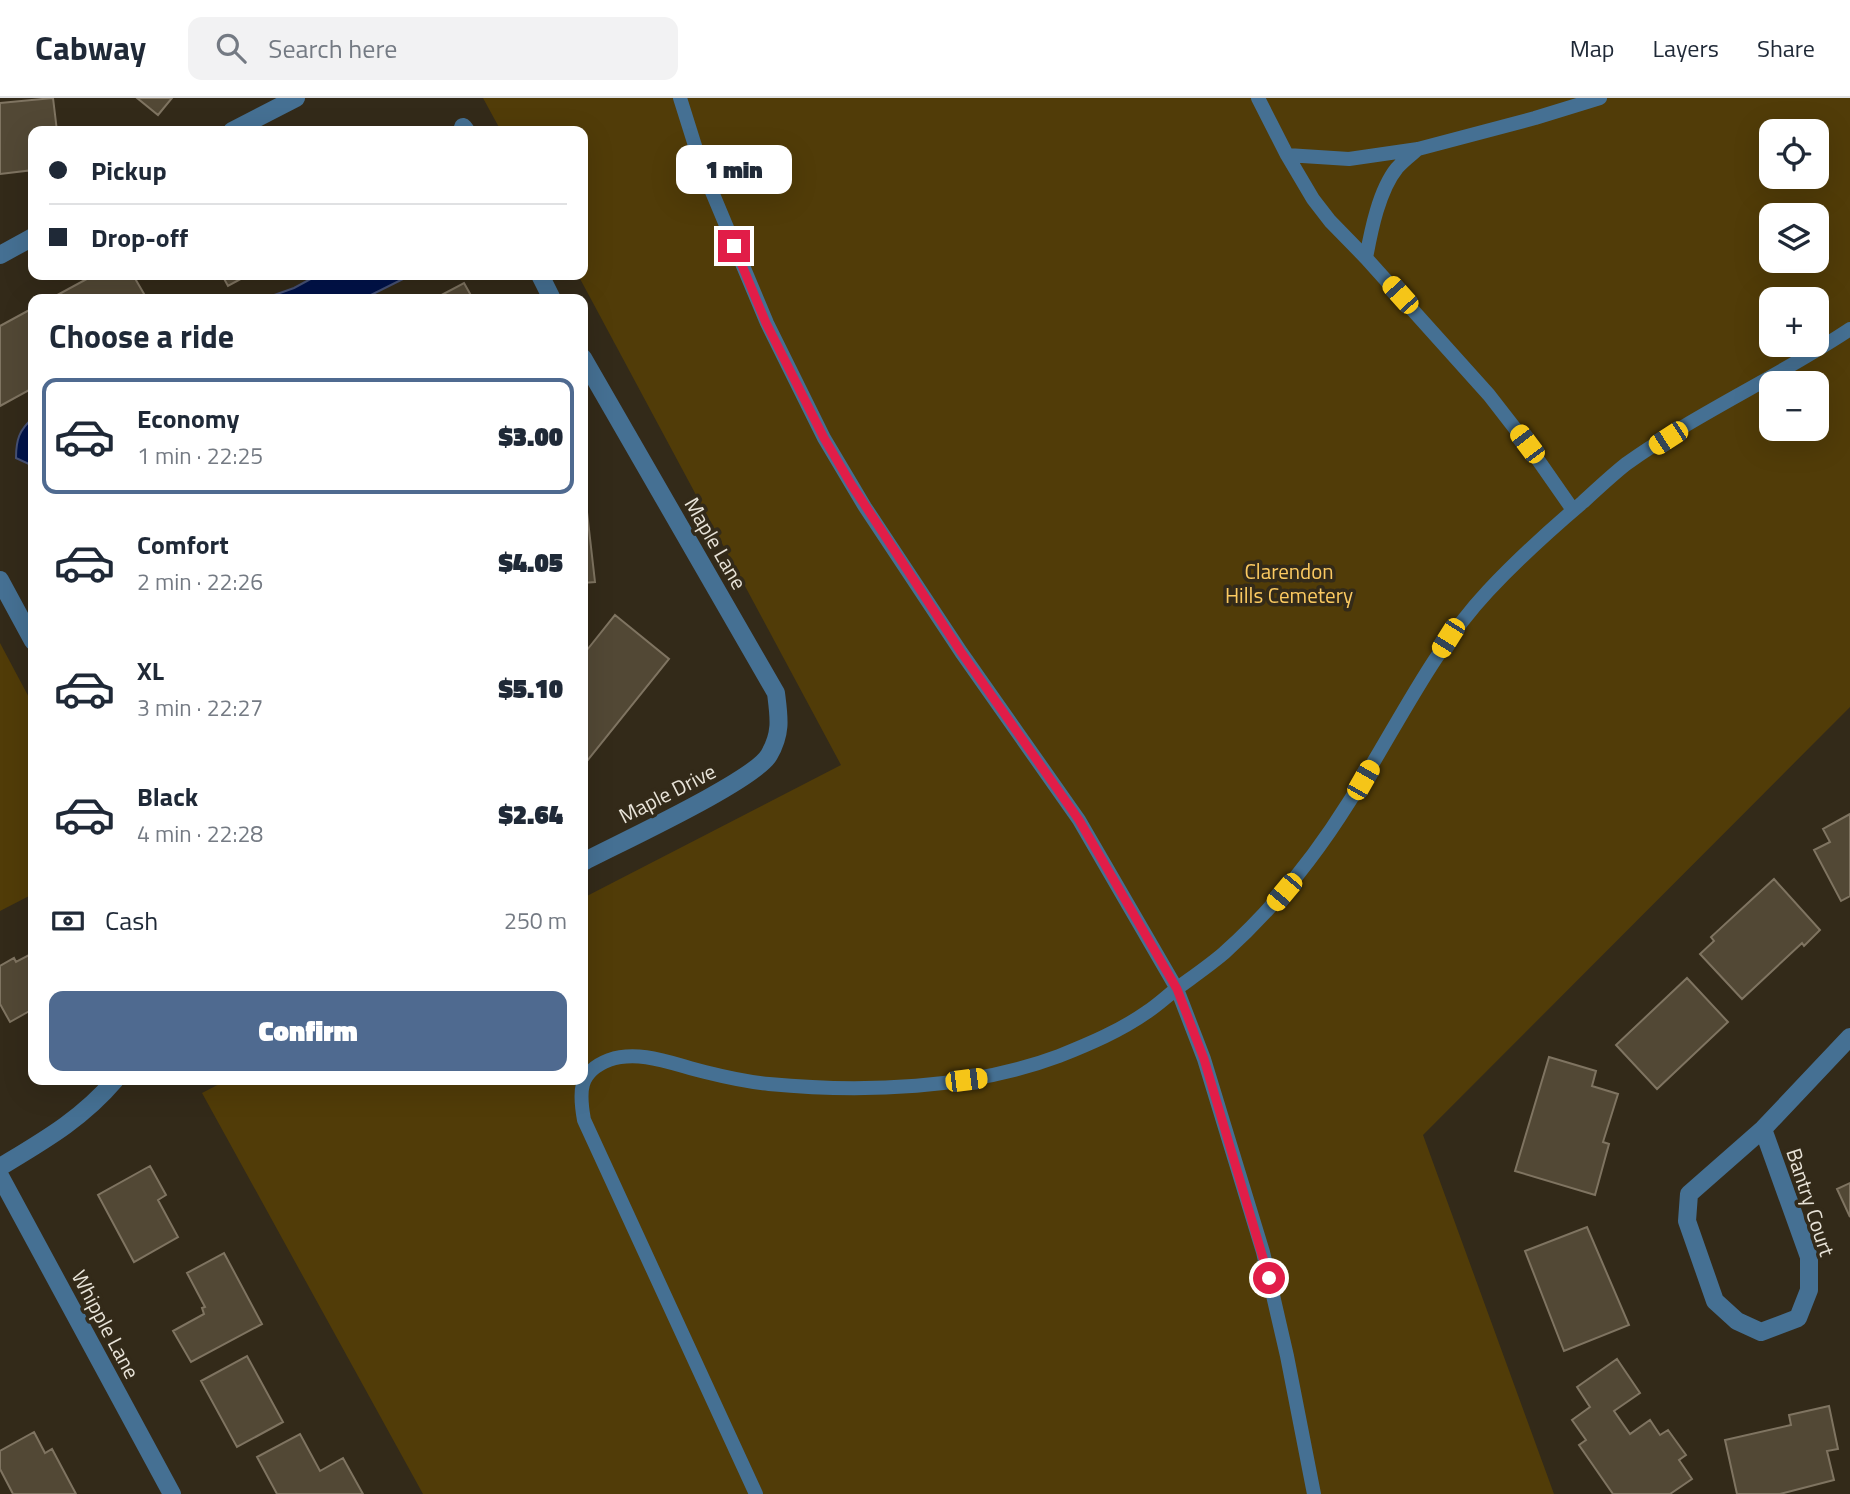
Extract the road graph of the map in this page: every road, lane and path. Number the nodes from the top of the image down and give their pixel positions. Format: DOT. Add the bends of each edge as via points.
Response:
graph roads {
  1 [pos="296,98"];
  2 [pos="680,98"];
  3 [pos="1258,98"];
  4 [pos="1600,98"];
  5 [pos="242,126"];
  6 [pos="1418,149"];
  7 [pos="1287,155"];
  8 [pos="28,240"];
  9 [pos="0,255"];
  10 [pos="1366,258"];
  11 [pos="1850,329"];
  12 [pos="588,372"];
  13 [pos="1573,510"];
  14 [pos="0,580"];
  15 [pos="28,632"];
  16 [pos="768,758"];
  17 [pos="588,859"];
  18 [pos="1177,989"];
  19 [pos="1850,1037"];
  20 [pos="588,1074"];
  21 [pos="111,1085"];
  22 [pos="581,1085"];
  23 [pos="1763,1129"];
  24 [pos="0,1167"];
  25 [pos="0,1176"];
  26 [pos="172,1494"];
  27 [pos="756,1494"];
  28 [pos="1314,1494"];
  1 -- 5 [label="street"];
  2 -- 18 [label="lane" via="702,168 766,323 824,438 961,652 1079,820"];
  3 -- 7 [label="lane"];
  4 -- 6 [label="lane"];
  6 -- 7 [label="lane" via="1349,159"];
  6 -- 10 [label="lane" via="1396,169 1385,191"];
  7 -- 10 [label="lane" via="1313,199"];
  8 -- 9 [label="street"];
  10 -- 13 [label="lane" via="1489,395"];
  11 -- 13 [label="lane" via="1626,465"];
  12 -- 16 [label="street, Maple Lane" via="776,693 780,729"];
  13 -- 18 [label="lane" via="1486,593 1448,638 1310,860 1222,955"];
  14 -- 15 [label="street"];
  16 -- 17 [label="street, Maple Drive" via="740,780"];
  18 -- 20 [label="lane" via="1104,1038 989,1077 920,1085 766,1084 637,1057 608,1060"];
  18 -- 28 [label="lane" via="1204,1059 1263,1252"];
  19 -- 23 [label="street, Bantry Court"];
  21 -- 24 [label="street" via="71,1123"];
  22 -- 27 [label="lane" via="584,1120"];
  23 -- 23 [label="street, Bantry Court" via="1689,1194 1687,1221 1715,1301 1737,1321 1761,1332 1798,1318 1810,1290 1809,1256"];
  25 -- 26 [label="street, Whipple Lane"];
}
